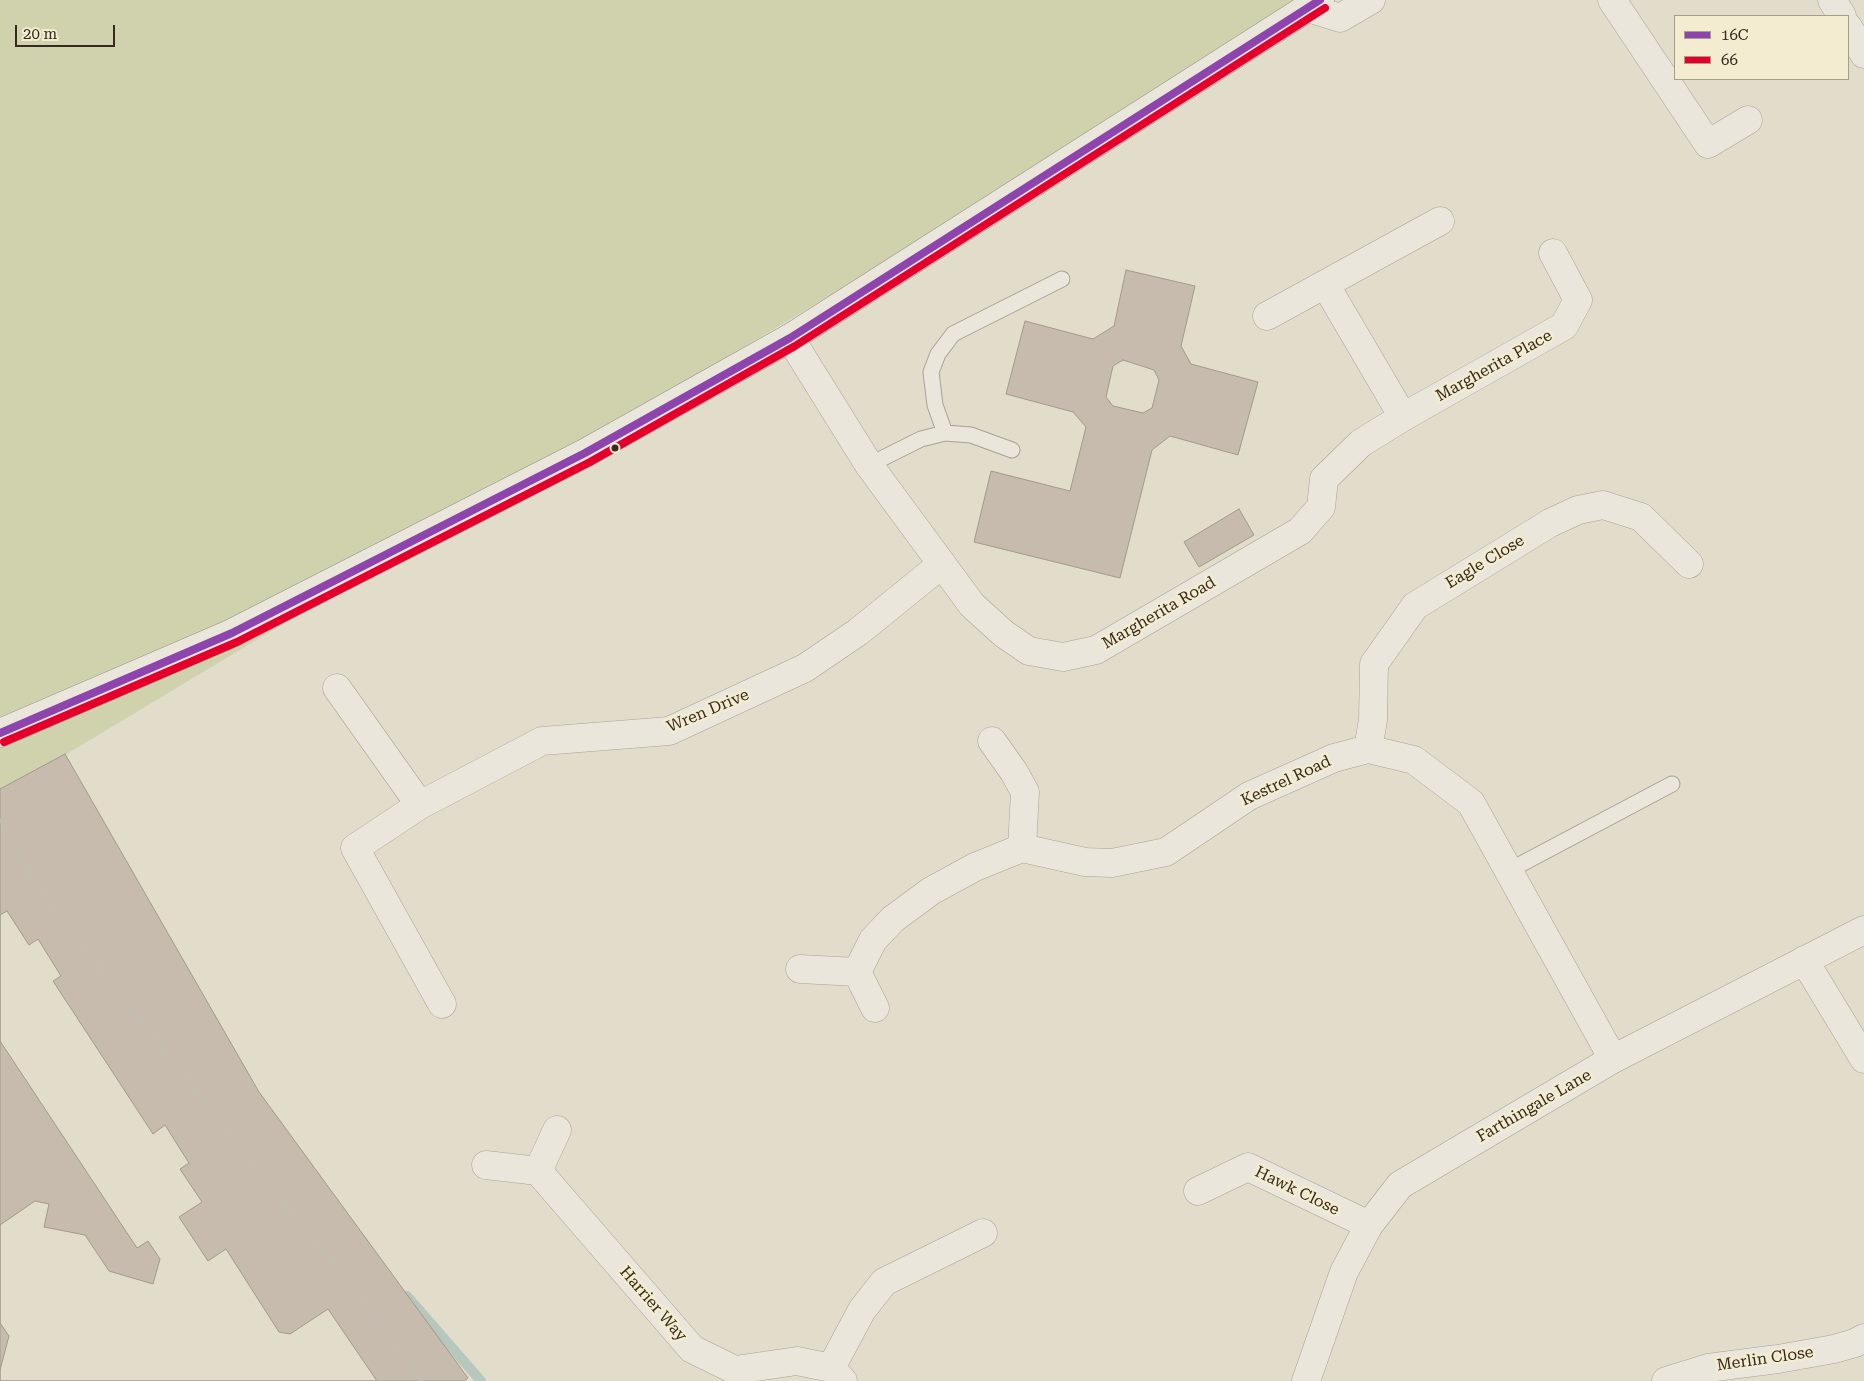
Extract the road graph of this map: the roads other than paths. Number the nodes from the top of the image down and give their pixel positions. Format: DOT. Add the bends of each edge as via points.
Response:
graph roads {
  1 [pos="1371,0"];
  2 [pos="1612,0"];
  3 [pos="1832,0"];
  4 [pos="1314,4"];
  5 [pos="1841,15"];
  6 [pos="1849,28"];
  7 [pos="1864,54"];
  8 [pos="1748,120"];
  9 [pos="1440,221"];
  10 [pos="1553,253"];
  11 [pos="1062,278"];
  12 [pos="1325,284"];
  13 [pos="1268,316"];
  14 [pos="790,338"];
  15 [pos="1403,417"];
  16 [pos="944,433"];
  17 [pos="1012,450"];
  18 [pos="869,465"];
  19 [pos="942,564"];
  20 [pos="1689,564"];
  21 [pos="337,688"];
  22 [pos="0,733"];
  23 [pos="992,741"];
  24 [pos="1368,749"];
  25 [pos="1672,784"];
  26 [pos="420,805"];
  27 [pos="1022,848"];
  28 [pos="1508,870"];
  29 [pos="1864,930"];
  30 [pos="1804,960"];
  31 [pos="800,969"];
  32 [pos="857,972"];
  33 [pos="442,1004"];
  34 [pos="875,1008"];
  35 [pos="1614,1059"];
  36 [pos="1864,1059"];
  37 [pos="558,1130"];
  38 [pos="486,1165"];
  39 [pos="538,1171"];
  40 [pos="1198,1191"];
  41 [pos="1369,1225"];
  42 [pos="983,1233"];
  43 [pos="1864,1338"];
  44 [pos="837,1375"];
  45 [pos="1306,1381"];
  46 [pos="1666,1381"];
  1 -- 4 [label="street" via="1340,18"];
  2 -- 8 [label="street" via="1708,144"];
  3 -- 5 [label="street"];
  4 -- 14 [label="street"];
  6 -- 7 [label="street"];
  9 -- 12 [label="street"];
  10 -- 15 [label="street, Margherita Place" via="1578,300 1564,326"];
  11 -- 16 [label="lane" via="953,334 943,347 931,372 935,405"];
  12 -- 13 [label="street"];
  12 -- 15 [label="street"];
  14 -- 18 [label="street, Margherita Road"];
  14 -- 22 [label="street" via="585,452 232,633"];
  15 -- 19 [label="street, Margherita Road" via="1362,443 1324,479 1321,507 1300,531 1096,650 1063,657 1029,651 972,605"];
  16 -- 17 [label="lane" via="970,435"];
  16 -- 18 [label="lane" via="921,439"];
  18 -- 19 [label="street, Margherita Road"];
  19 -- 26 [label="street, Wren Drive" via="858,632 805,668 669,731 542,741"];
  20 -- 24 [label="street, Eagle Close" via="1641,517 1603,505 1578,510 1542,528 1415,606 1374,664 1373,720"];
  21 -- 26 [label="street"];
  23 -- 27 [label="street" via="1024,792"];
  24 -- 27 [label="street, Kestrel Road" via="1334,758 1249,796 1166,852 1112,863 1085,862"];
  24 -- 28 [label="street, Kestrel Road" via="1414,760 1471,803"];
  25 -- 28 [label="lane"];
  26 -- 33 [label="street, Wren Drive" via="354,848"];
  27 -- 32 [label="street" via="975,867 938,887 893,919 873,940"];
  28 -- 35 [label="street, Kestrel Road"];
  29 -- 30 [label="street, Farthingale Lane"];
  30 -- 35 [label="street, Farthingale Lane"];
  30 -- 36 [label="street"];
  31 -- 32 [label="street"];
  32 -- 34 [label="street"];
  35 -- 41 [label="street, Farthingale Lane" via="1400,1184"];
  37 -- 39 [label="street"];
  38 -- 39 [label="street"];
  39 -- 44 [label="street, Harrier Way" via="692,1349 735,1370 798,1361"];
  40 -- 41 [label="street, Hawk Close" via="1248,1167"];
  41 -- 45 [label="street, Farthingale Lane" via="1344,1272"];
  42 -- 44 [label="street, Harrier Way" via="884,1282 862,1310"];
  43 -- 46 [label="street, Merlin Close" via="1834,1349 1708,1368"];
}
